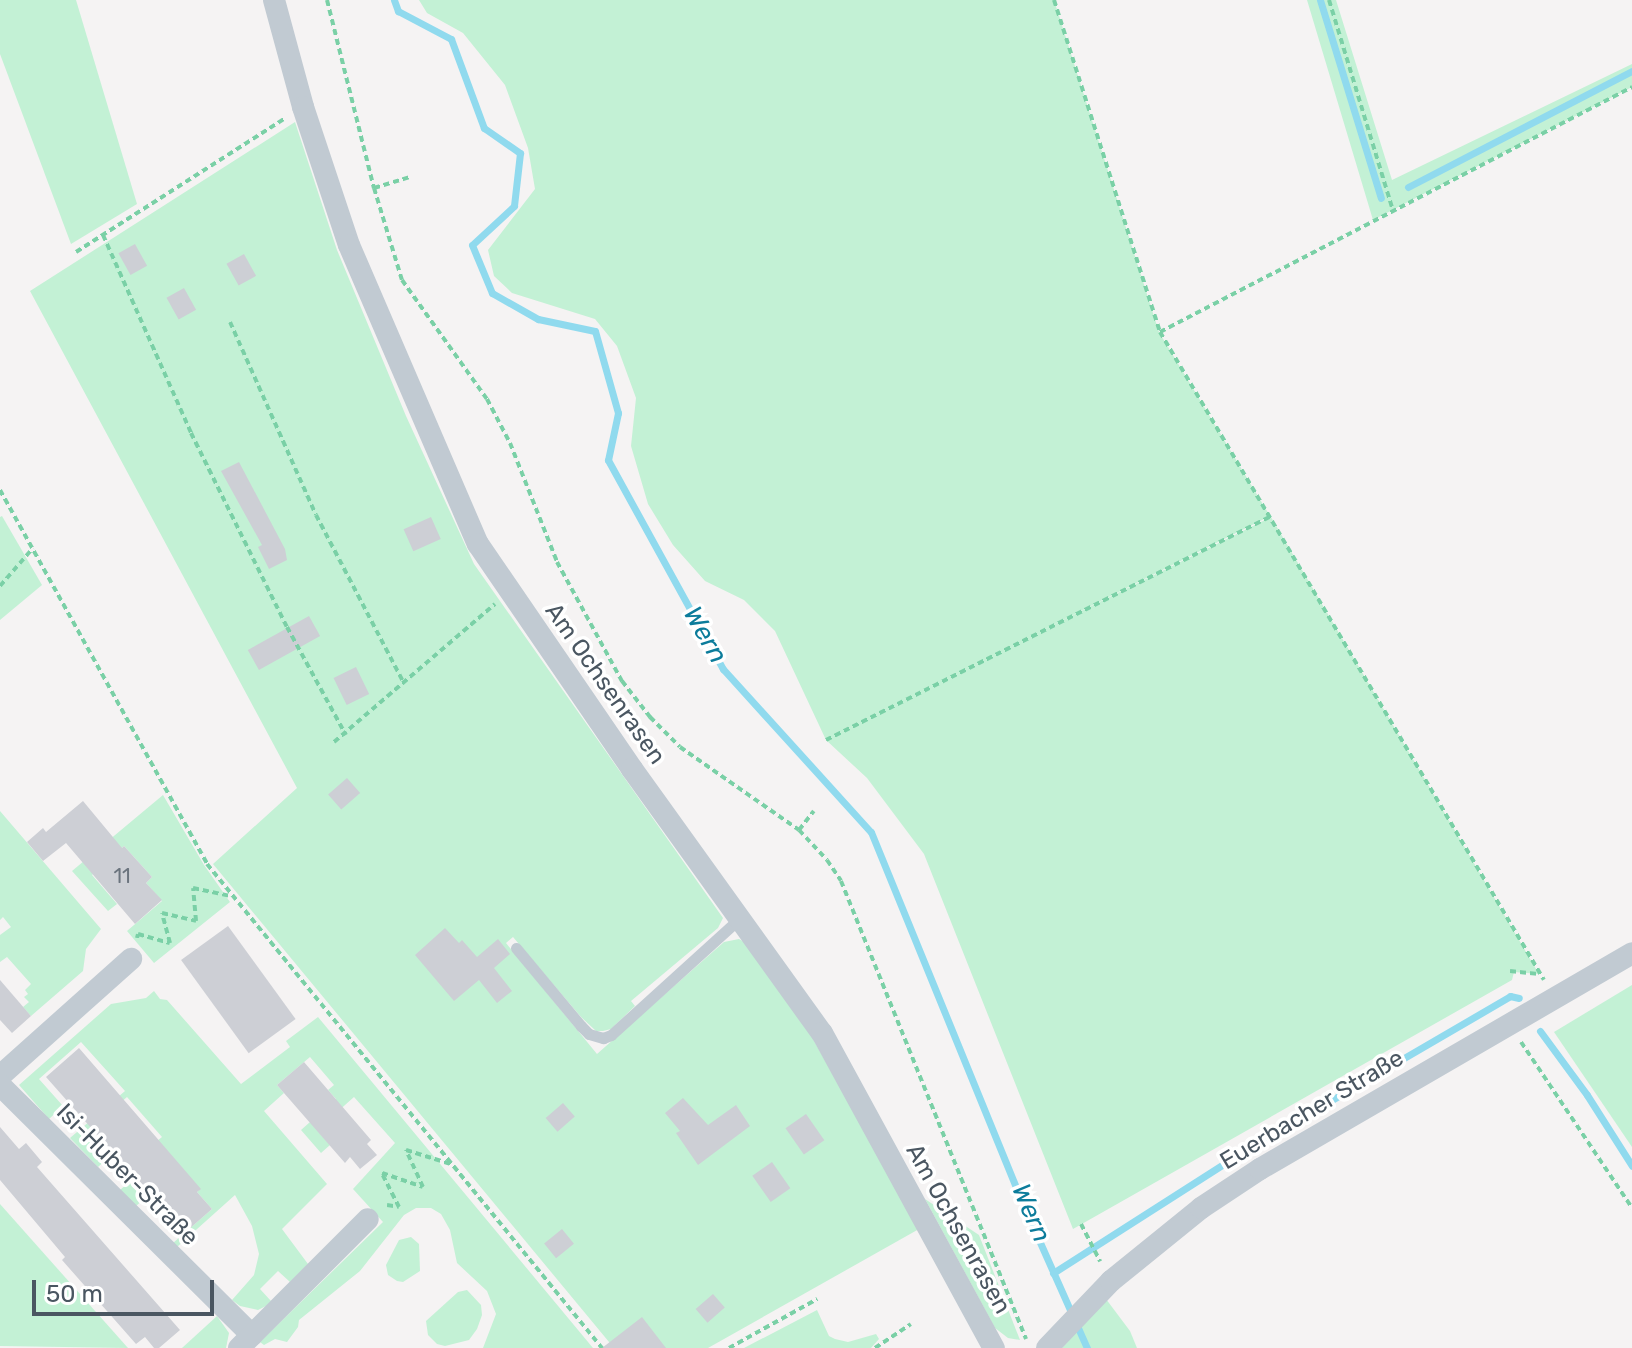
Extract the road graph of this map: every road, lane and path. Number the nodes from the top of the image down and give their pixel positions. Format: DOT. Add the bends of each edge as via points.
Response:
graph roads {
  1 [pos="274,0"];
  2 [pos="327,0"];
  3 [pos="1054,0"];
  4 [pos="1329,0"];
  5 [pos="1632,87"];
  6 [pos="303,107"];
  7 [pos="410,177"];
  8 [pos="374,188"];
  9 [pos="1393,211"];
  10 [pos="103,235"];
  11 [pos="76,252"];
  12 [pos="230,322"];
  13 [pos="1160,332"];
  14 [pos="0,490"];
  15 [pos="1271,516"];
  16 [pos="33,548"];
  17 [pos="0,586"];
  18 [pos="509,592"];
  19 [pos="404,683"];
  20 [pos="346,735"];
  21 [pos="826,740"];
  22 [pos="334,742"];
  23 [pos="814,811"];
  24 [pos="799,830"];
  25 [pos="231,896"];
  26 [pos="738,920"];
  27 [pos="516,948"];
  28 [pos="1632,953"];
  29 [pos="131,959"];
  30 [pos="1510,971"];
  31 [pos="1540,974"];
  32 [pos="1559,997"];
  33 [pos="1509,1024"];
  34 [pos="0,1076"];
  35 [pos="0,1085"];
  36 [pos="451,1164"];
  37 [pos="1632,1208"];
  38 [pos="371,1210"];
  39 [pos="1081,1224"];
  40 [pos="1099,1258"];
  41 [pos="817,1299"];
  42 [pos="911,1324"];
  43 [pos="246,1341"];
  44 [pos="1051,1342"];
  45 [pos="602,1348"];
  46 [pos="729,1348"];
  47 [pos="875,1348"];
  48 [pos="994,1348"];
  49 [pos="1031,1348"];
  1 -- 6 [label="street, Am Ochsenrasen"];
  2 -- 8 [label="path"];
  3 -- 13 [label="path"];
  4 -- 9 [label="path"];
  5 -- 9 [label="path"];
  6 -- 10 [label="path"];
  6 -- 18 [label="street, Am Ochsenrasen" via="349,245 395,358 478,544"];
  7 -- 8 [label="path"];
  8 -- 24 [label="path" via="402,280 487,399 557,562 622,681 680,747"];
  9 -- 13 [label="path"];
  10 -- 11 [label="path"];
  10 -- 20 [label="path" via="191,433"];
  12 -- 19 [label="path" via="316,515"];
  13 -- 15 [label="path"];
  14 -- 16 [label="path"];
  15 -- 21 [label="path"];
  15 -- 31 [label="path"];
  16 -- 17 [label="path"];
  16 -- 25 [label="path" via="207,864"];
  18 -- 19 [label="path"];
  18 -- 26 [label="street, Am Ochsenrasen"];
  19 -- 20 [label="path"];
  20 -- 22 [label="path"];
  23 -- 24 [label="path"];
  24 -- 49 [label="path" via="841,881"];
  25 -- 29 [label="path" via="193,888 196,921 162,913 170,943 138,934"];
  25 -- 36 [label="path"];
  26 -- 27 [label="lane" via="603,1038 581,1026"];
  26 -- 48 [label="street, Am Ochsenrasen" via="822,1033"];
  28 -- 32 [label="street, Euerbacher Straße"];
  29 -- 34 [label="street"];
  30 -- 31 [label="path"];
  31 -- 32 [label="path"];
  32 -- 33 [label="street, Euerbacher Straße"];
  33 -- 37 [label="path"];
  33 -- 44 [label="street, Euerbacher Straße" via="1201,1208 1094,1296"];
  35 -- 43 [label="street, Isi-Huber-Straße"];
  36 -- 38 [label="path" via="406,1150 423,1187 382,1173 399,1207"];
  36 -- 45 [label="path"];
  38 -- 43 [label="street"];
  39 -- 40 [label="path"];
  41 -- 46 [label="path"];
  42 -- 47 [label="path"];
}
